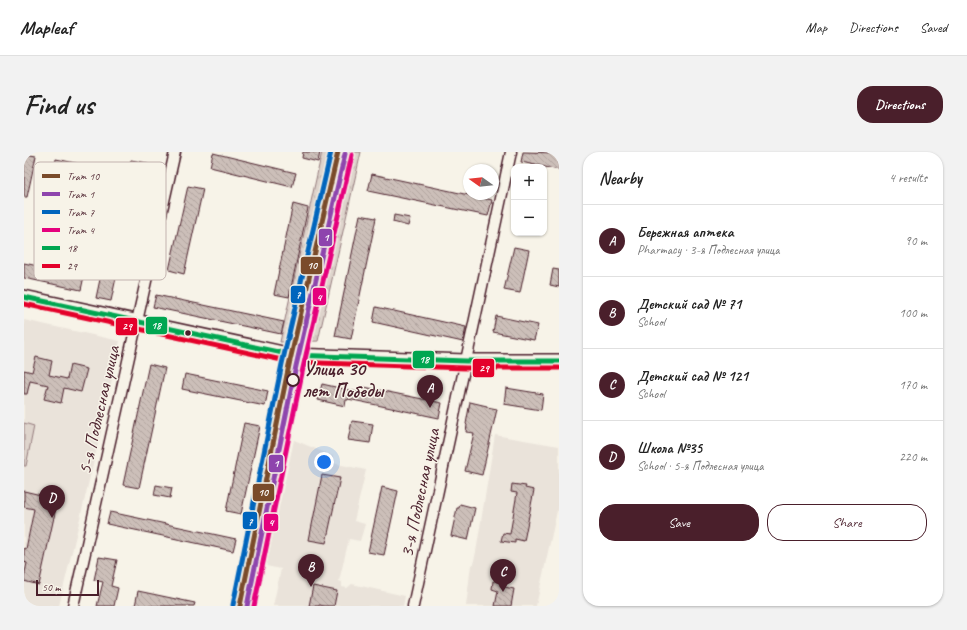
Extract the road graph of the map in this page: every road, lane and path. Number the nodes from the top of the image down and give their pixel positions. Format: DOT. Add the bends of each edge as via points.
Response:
graph roads {
  1 [pos="175,152"];
  2 [pos="511,152"];
  3 [pos="166,192"];
  4 [pos="146,280"];
  5 [pos="24,297"];
  6 [pos="137,321"];
  7 [pos="466,361"];
  8 [pos="559,361"];
  9 [pos="73,606"];
  10 [pos="413,606"];
  1 -- 3 [label="street, 5-я Подлесная улица"];
  2 -- 7 [label="street, 3-я Подлесная улица"];
  4 -- 6 [label="street, 5-я Подлесная улица"];
  5 -- 6 [label="main road"];
  6 -- 7 [label="main road" via="292,355"];
  6 -- 9 [label="street, 5-я Подлесная улица"];
  7 -- 8 [label="main road"];
  7 -- 10 [label="street, 3-я Подлесная улица"];
}
